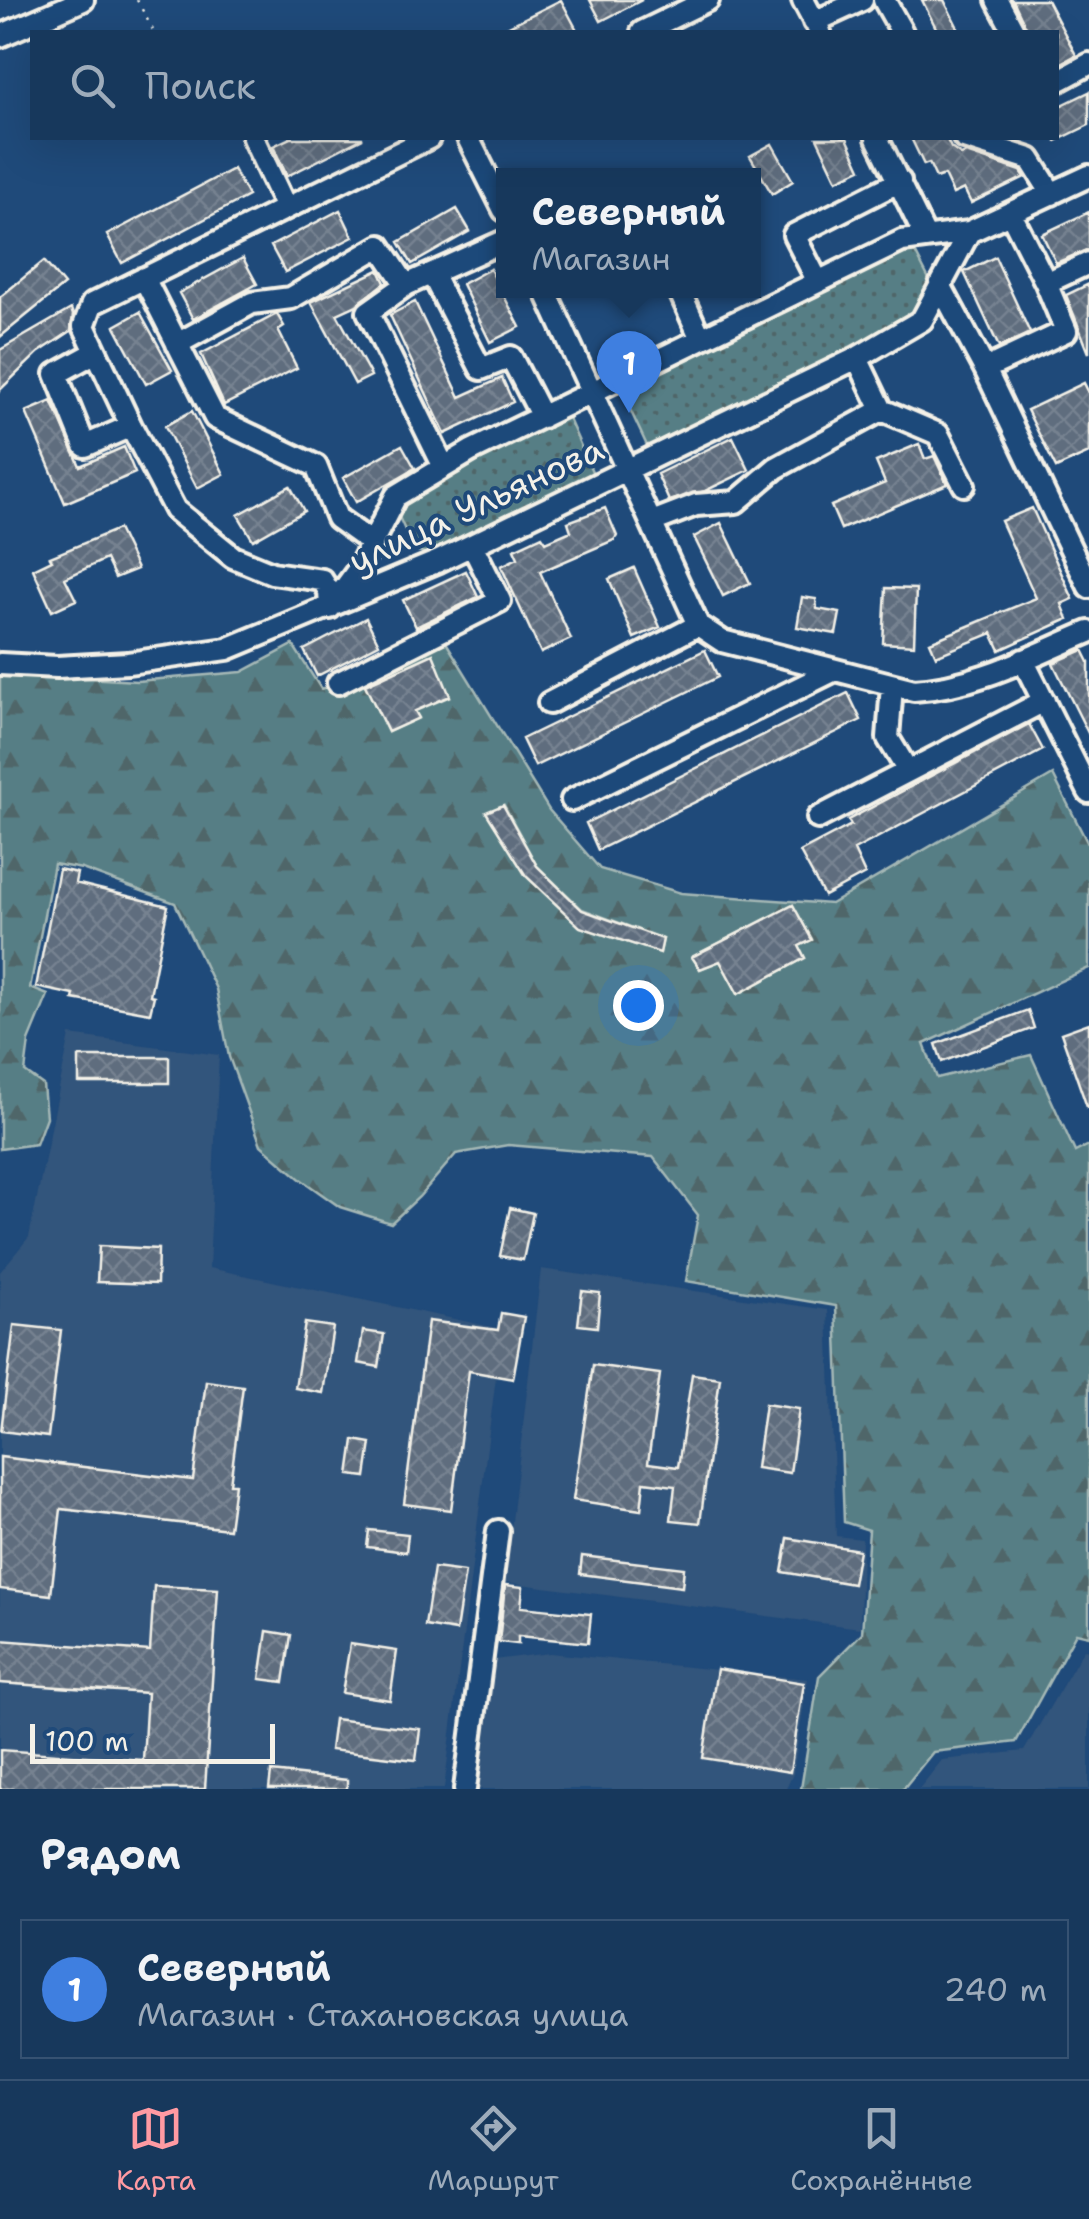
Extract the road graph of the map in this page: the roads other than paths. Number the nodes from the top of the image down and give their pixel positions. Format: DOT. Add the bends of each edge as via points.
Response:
graph roads {
  1 [pos="84,0"];
  2 [pos="708,0"];
  3 [pos="803,0"];
  4 [pos="862,0"];
  5 [pos="884,0"];
  6 [pos="997,0"];
  7 [pos="817,27"];
  8 [pos="646,30"];
  9 [pos="901,30"];
  10 [pos="1013,30"];
  11 [pos="0,36"];
  12 [pos="1089,64"];
  13 [pos="1059,80"];
  14 [pos="255,140"];
  15 [pos="425,140"];
  16 [pos="469,140"];
  17 [pos="878,140"];
  18 [pos="970,140"];
  19 [pos="1089,176"];
  20 [pos="900,181"];
  21 [pos="496,194"];
  22 [pos="1052,194"];
  23 [pos="286,208"];
  24 [pos="1011,214"];
  25 [pos="969,232"];
  26 [pos="926,238"];
  27 [pos="496,245"];
  28 [pos="1089,263"];
  29 [pos="432,274"];
  30 [pos="144,278"];
  31 [pos="818,282"];
  32 [pos="1046,283"];
  33 [pos="406,285"];
  34 [pos="940,285"];
  35 [pos="548,298"];
  36 [pos="683,298"];
  37 [pos="701,339"];
  38 [pos="177,344"];
  39 [pos="96,352"];
  40 [pos="857,358"];
  41 [pos="985,369"];
  42 [pos="592,392"];
  43 [pos="882,410"];
  44 [pos="542,417"];
  45 [pos="131,426"];
  46 [pos="444,467"];
  47 [pos="628,470"];
  48 [pos="964,485"];
  49 [pos="652,522"];
  50 [pos="372,543"];
  51 [pos="472,545"];
  52 [pos="1089,587"];
  53 [pos="330,608"];
  54 [pos="698,625"];
  55 [pos="1089,632"];
  56 [pos="1023,660"];
  57 [pos="0,664"];
  58 [pos="834,670"];
  59 [pos="338,683"];
  60 [pos="892,684"];
  61 [pos="1044,701"];
  62 [pos="550,703"];
  63 [pos="908,771"];
  64 [pos="1089,792"];
  65 [pos="572,800"];
  66 [pos="818,818"];
  67 [pos="498,1531"];
  68 [pos="465,1789"];
  1 -- 11 [label="street"];
  2 -- 8 [label="street"];
  3 -- 7 [label="street"];
  4 -- 7 [label="street"];
  5 -- 9 [label="street"];
  6 -- 10 [label="street"];
  12 -- 13 [label="street"];
  14 -- 23 [label="street"];
  15 -- 23 [label="street"];
  16 -- 21 [label="street"];
  17 -- 20 [label="street"];
  18 -- 22 [label="street" via="1030,159"];
  19 -- 22 [label="street, улица Ульянова"];
  20 -- 26 [label="street"];
  20 -- 31 [label="street" via="794,235"];
  22 -- 24 [label="street, улица Ульянова"];
  23 -- 30 [label="street"];
  24 -- 25 [label="street, улица Ульянова"];
  24 -- 32 [label="street"];
  25 -- 26 [label="street, улица Ульянова"];
  25 -- 34 [label="street, улица Ульянова"];
  26 -- 31 [label="street, улица Ульянова" via="902,241"];
  27 -- 29 [label="street"];
  28 -- 32 [label="street"];
  29 -- 33 [label="street"];
  29 -- 44 [label="street" via="481,370 511,357"];
  30 -- 38 [label="street"];
  30 -- 39 [label="street" via="92,304 84,326"];
  31 -- 37 [label="street, улица Ульянова"];
  32 -- 41 [label="street" via="1066,332"];
  33 -- 38 [label="street" via="380,246 291,298 252,303"];
  33 -- 46 [label="street" via="368,312"];
  34 -- 40 [label="street, улица Ульянова" via="922,320"];
  34 -- 41 [label="street"];
  35 -- 42 [label="street"];
  36 -- 37 [label="street"];
  37 -- 42 [label="street, улица Ульянова"];
  38 -- 50 [label="street" via="215,418 316,466 336,518"];
  39 -- 45 [label="street"];
  39 -- 45 [label="street" via="56,374 86,446"];
  40 -- 43 [label="street"];
  40 -- 47 [label="street, улица Ульянова"];
  41 -- 52 [label="street"];
  42 -- 44 [label="street, улица Ульянова"];
  42 -- 47 [label="street"];
  43 -- 48 [label="street" via="938,434"];
  43 -- 49 [label="street" via="776,468 736,502 696,505"];
  44 -- 46 [label="street, улица Ульянова"];
  45 -- 53 [label="street" via="175,510 232,557 272,573 322,580"];
  46 -- 50 [label="street, улица Ульянова" via="396,496"];
  47 -- 49 [label="street"];
  47 -- 51 [label="street, улица Ульянова"];
  49 -- 54 [label="street"];
  50 -- 53 [label="street, улица Ульянова"];
  51 -- 53 [label="street, улица Ульянова"];
  51 -- 59 [label="street" via="500,602"];
  53 -- 57 [label="street" via="227,649 110,664"];
  54 -- 58 [label="street" via="722,642"];
  54 -- 62 [label="street"];
  55 -- 56 [label="street"];
  56 -- 60 [label="street" via="942,688"];
  56 -- 61 [label="street"];
  58 -- 60 [label="street"];
  58 -- 65 [label="street"];
  60 -- 63 [label="street" via="888,738"];
  61 -- 63 [label="street"];
  61 -- 64 [label="street"];
  63 -- 66 [label="street"];
  67 -- 68 [label="street"];
}
